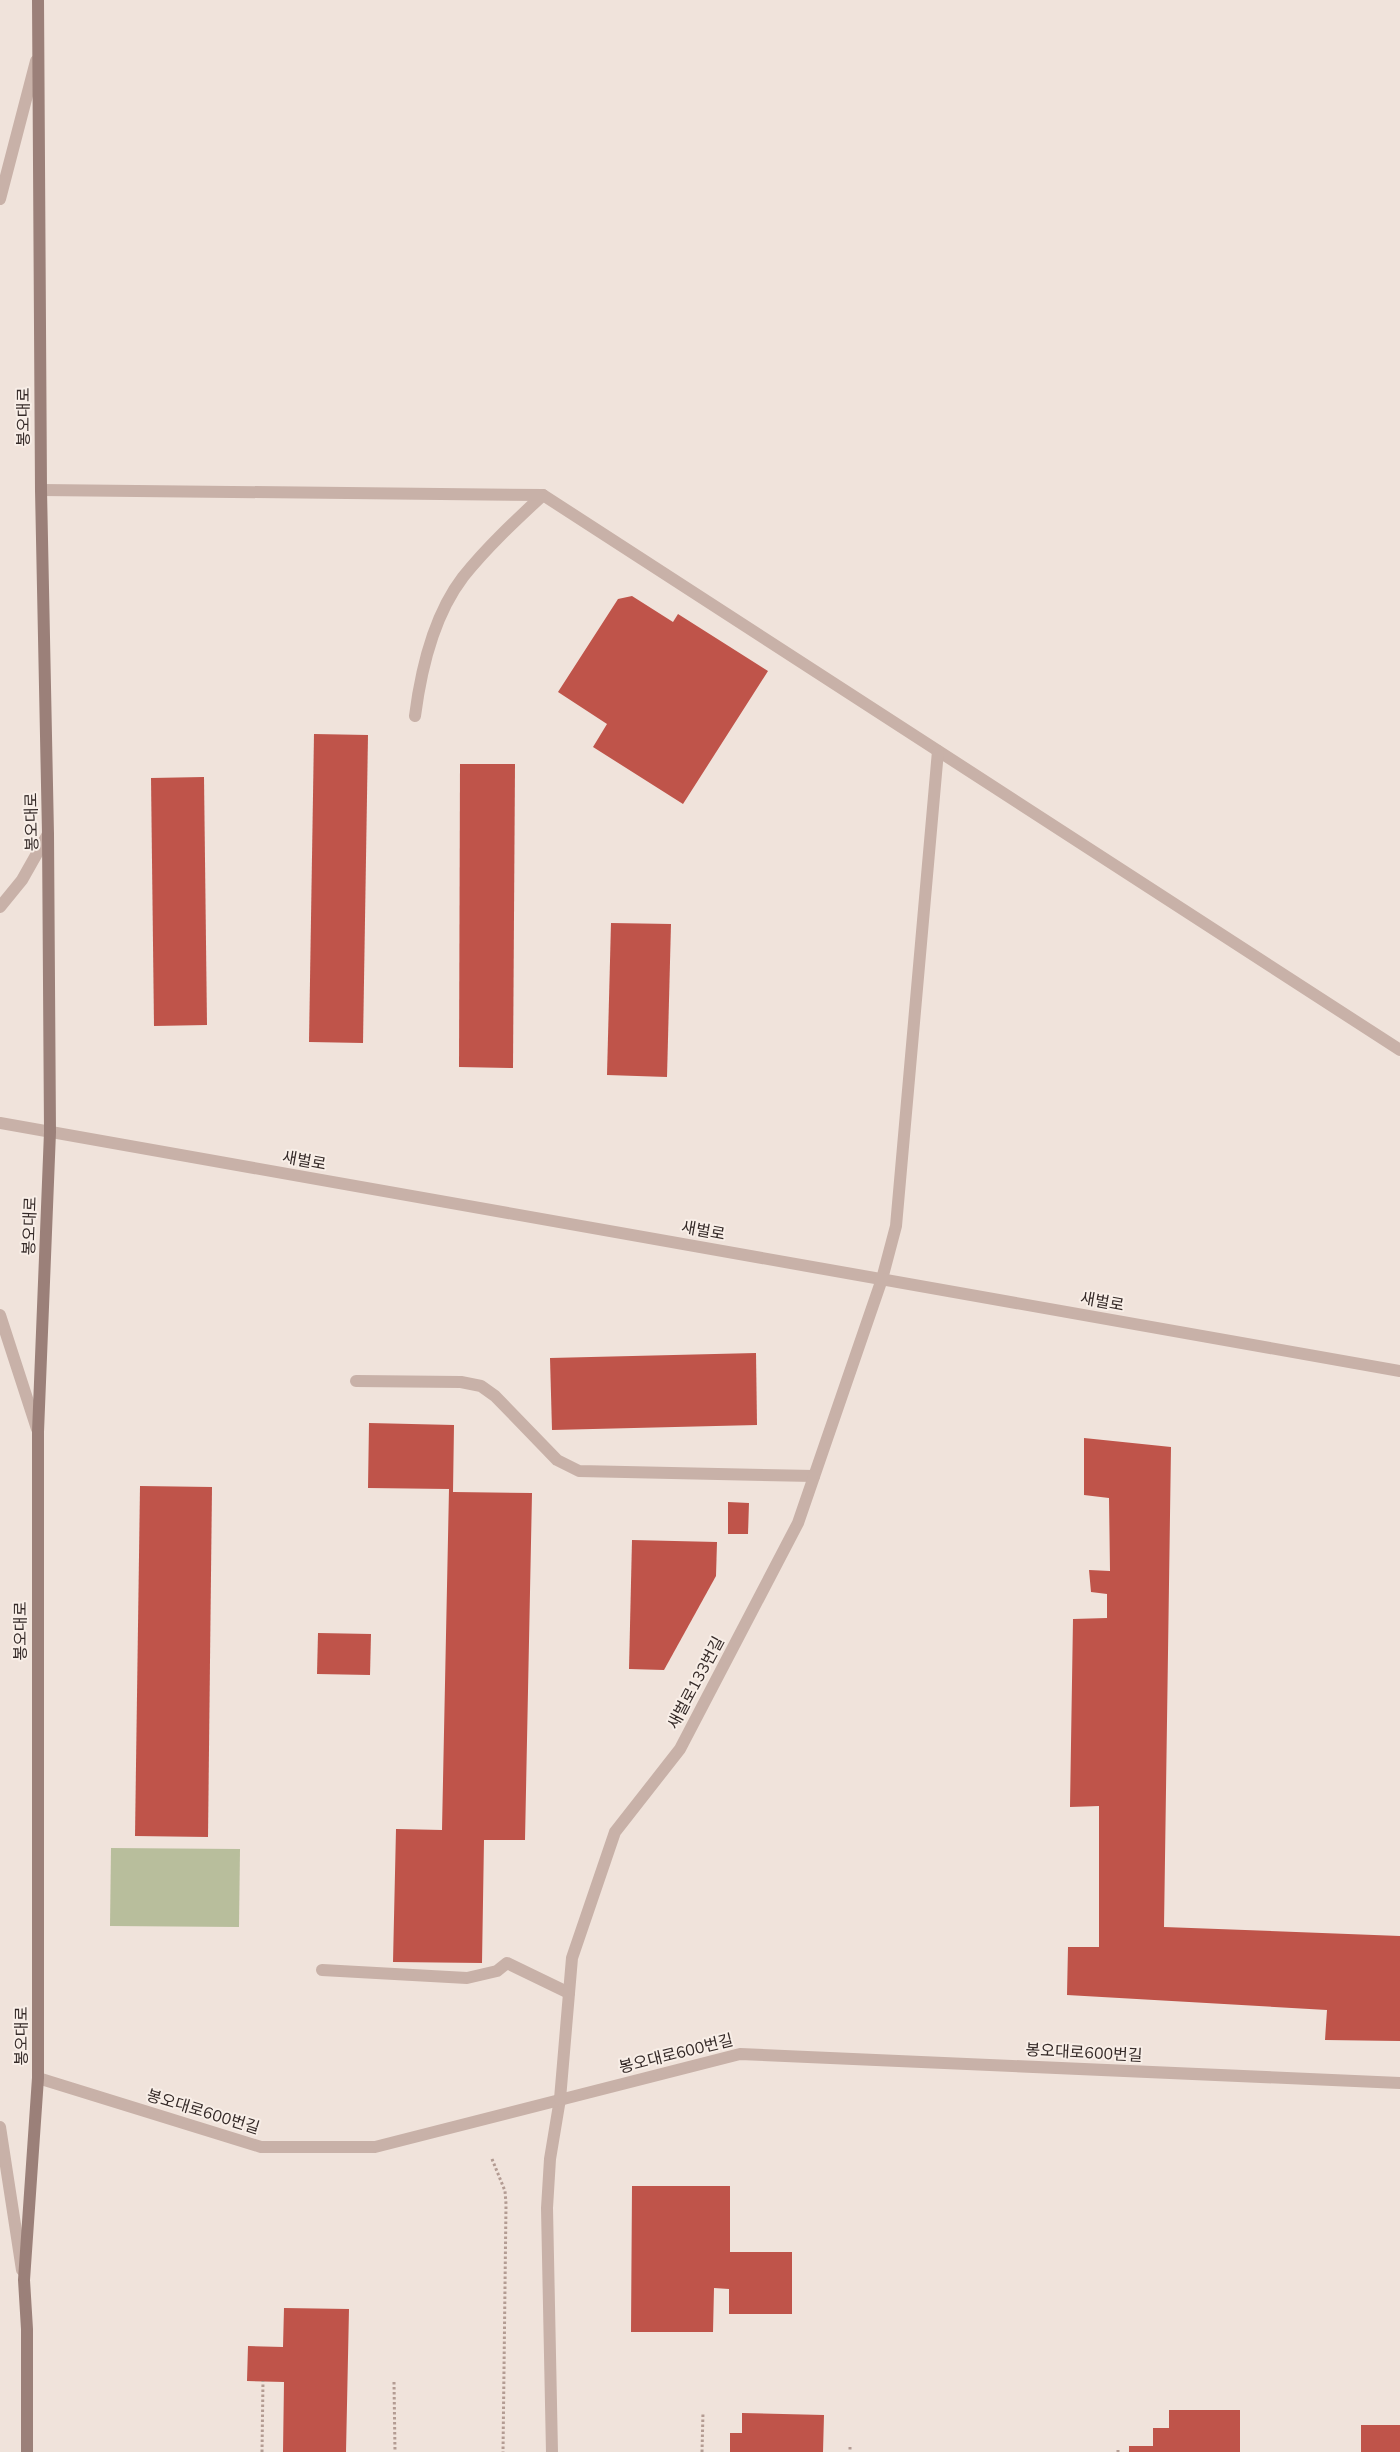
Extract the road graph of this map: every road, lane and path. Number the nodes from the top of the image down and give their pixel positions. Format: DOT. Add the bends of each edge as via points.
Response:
graph roads {
  1 [pos="38,0"];
  2 [pos="38,55"];
  3 [pos="0,199"];
  4 [pos="41,490"];
  5 [pos="543,495"];
  6 [pos="416,716"];
  7 [pos="938,751"];
  8 [pos="48,834"];
  9 [pos="0,907"];
  10 [pos="1400,1050"];
  11 [pos="0,1122"];
  12 [pos="50,1132"];
  13 [pos="882,1280"];
  14 [pos="0,1315"];
  15 [pos="1400,1371"];
  16 [pos="356,1381"];
  17 [pos="38,1432"];
  18 [pos="814,1476"];
  19 [pos="322,1970"];
  20 [pos="569,1992"];
  21 [pos="38,2078"];
  22 [pos="1400,2083"];
  23 [pos="560,2100"];
  24 [pos="0,2127"];
  25 [pos="492,2159"];
  26 [pos="24,2280"];
  27 [pos="263,2381"];
  28 [pos="394,2382"];
  29 [pos="703,2412"];
  30 [pos="850,2447"];
  31 [pos="27,2452"];
  32 [pos="262,2452"];
  33 [pos="395,2452"];
  34 [pos="503,2452"];
  35 [pos="552,2452"];
  36 [pos="702,2452"];
  37 [pos="850,2452"];
  1 -- 2 [label="main road, 봉오대로"];
  2 -- 3 [label="street"];
  2 -- 4 [label="main road, 봉오대로"];
  4 -- 5 [label="street"];
  4 -- 8 [label="main road, 봉오대로"];
  5 -- 6 [label="street" via="462,578 440,617 420,679"];
  5 -- 7 [label="street"];
  7 -- 10 [label="street"];
  7 -- 13 [label="street, 새벌로133번길" via="896,1226"];
  8 -- 9 [label="street" via="22,880"];
  8 -- 12 [label="main road, 봉오대로"];
  11 -- 12 [label="street, 새벌로"];
  12 -- 13 [label="street, 새벌로"];
  12 -- 17 [label="main road, 봉오대로"];
  13 -- 15 [label="street, 새벌로"];
  13 -- 18 [label="street, 새벌로133번길"];
  14 -- 17 [label="street"];
  16 -- 18 [label="street" via="461,1382 481,1386 495,1396 557,1460 579,1472"];
  17 -- 21 [label="main road, 봉오대로"];
  18 -- 20 [label="street, 새벌로133번길" via="798,1523 680,1749 615,1832 572,1958"];
  19 -- 20 [label="street" via="467,1978 497,1971 507,1963"];
  20 -- 23 [label="street, 새벌로133번길"];
  21 -- 23 [label="street, 봉오대로600번길" via="261,2147 374,2147"];
  21 -- 26 [label="main road, 봉오대로"];
  22 -- 23 [label="street, 봉오대로600번길" via="740,2054"];
  23 -- 35 [label="street, 새벌로133번길" via="550,2159 547,2208"];
  24 -- 26 [label="street"];
  25 -- 34 [label="path" via="505,2191 506,2204"];
  26 -- 31 [label="main road, 봉오대로"];
  27 -- 32 [label="path"];
  28 -- 33 [label="path"];
  29 -- 36 [label="path"];
  30 -- 37 [label="path"];
}
